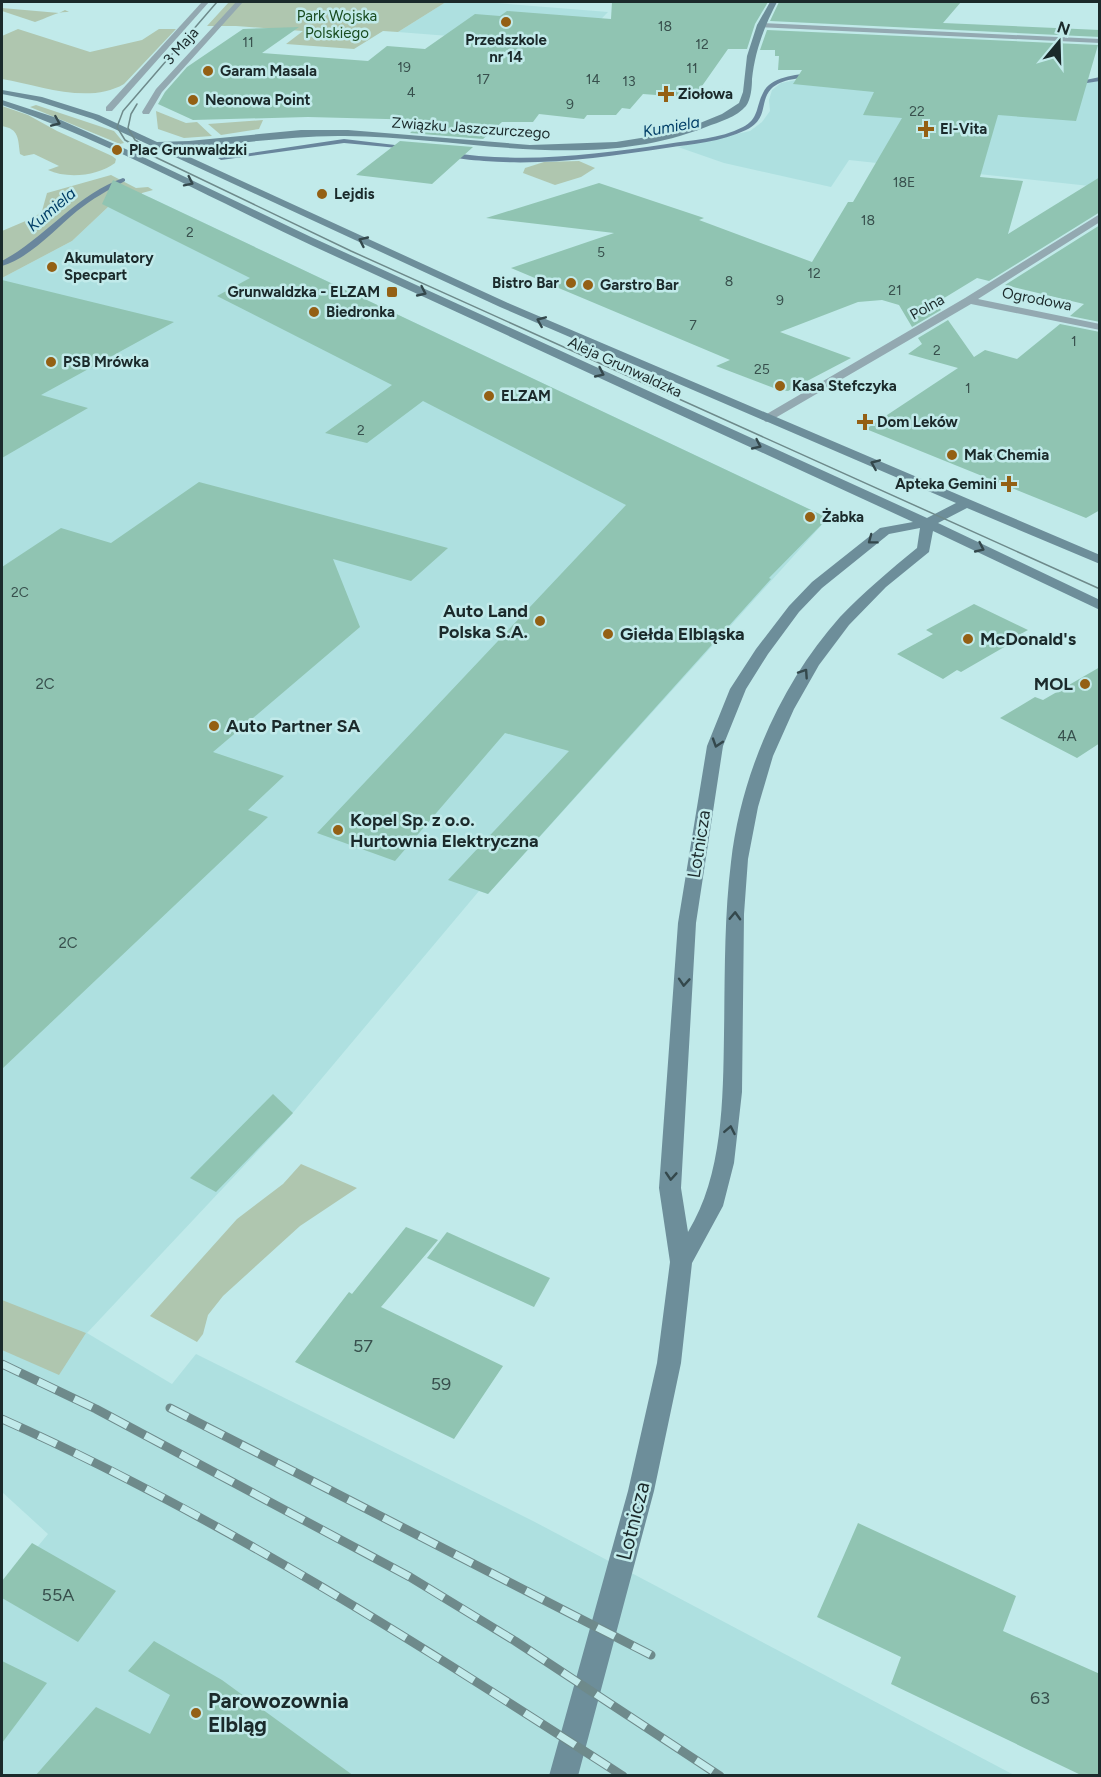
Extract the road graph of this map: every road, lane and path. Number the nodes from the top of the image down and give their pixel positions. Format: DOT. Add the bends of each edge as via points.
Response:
graph roads {
  1 [pos="204,2"];
  2 [pos="239,2"];
  3 [pos="773,2"];
  4 [pos="761,25"];
  5 [pos="1100,41"];
  6 [pos="2,92"];
  7 [pos="2,102"];
  8 [pos="109,109"];
  9 [pos="146,112"];
  10 [pos="260,136"];
  11 [pos="152,143"];
  12 [pos="180,156"];
  13 [pos="1100,217"];
  14 [pos="969,300"];
  15 [pos="1100,327"];
  16 [pos="766,418"];
  17 [pos="968,502"];
  18 [pos="927,523"];
  19 [pos="1100,560"];
  20 [pos="1100,606"];
  21 [pos="681,1262"];
  22 [pos="563,1776"];
  1 -- 8 [label="street, 3 Maja"];
  2 -- 9 [label="street, 3 Maja" via="159,91"];
  3 -- 4 [label="street, Związku Jaszczurczego"];
  4 -- 5 [label="street"];
  4 -- 10 [label="street, Związku Jaszczurczego" via="743,104 725,116 680,134 616,145 530,148 367,134"];
  6 -- 11 [label="street, Aleja Grunwaldzka" via="78,110"];
  7 -- 18 [label="street, Aleja Grunwaldzka, one-way" via="136,157"];
  10 -- 11 [label="street, Związku Jaszczurczego" via="189,144"];
  10 -- 12 [label="street, Związku Jaszczurczego"];
  11 -- 12 [label="street, Aleja Grunwaldzka"];
  16 -- 12 [label="street, Aleja Grunwaldzka, one-way" via="504,305"];
  13 -- 14 [label="street, Polna"];
  14 -- 15 [label="street, Ogrodowa"];
  14 -- 16 [label="street, Polna"];
  17 -- 16 [label="street, Aleja Grunwaldzka, one-way"];
  17 -- 18 [label="street, Lotnicza"];
  17 -- 19 [label="street, Aleja Grunwaldzka"];
  18 -- 20 [label="street, Aleja Grunwaldzka, one-way"];
  21 -- 18 [label="street, Lotnicza, one-way" via="715,1200 732,1121 735,911 743,841 760,765 798,683 821,648 865,600 924,549"];
  18 -- 21 [label="street, Lotnicza, one-way" via="885,531 825,578 794,609 738,689 715,746 687,923 670,1188"];
  21 -- 22 [label="street, Lotnicza" via="669,1364 641,1491"];
}
